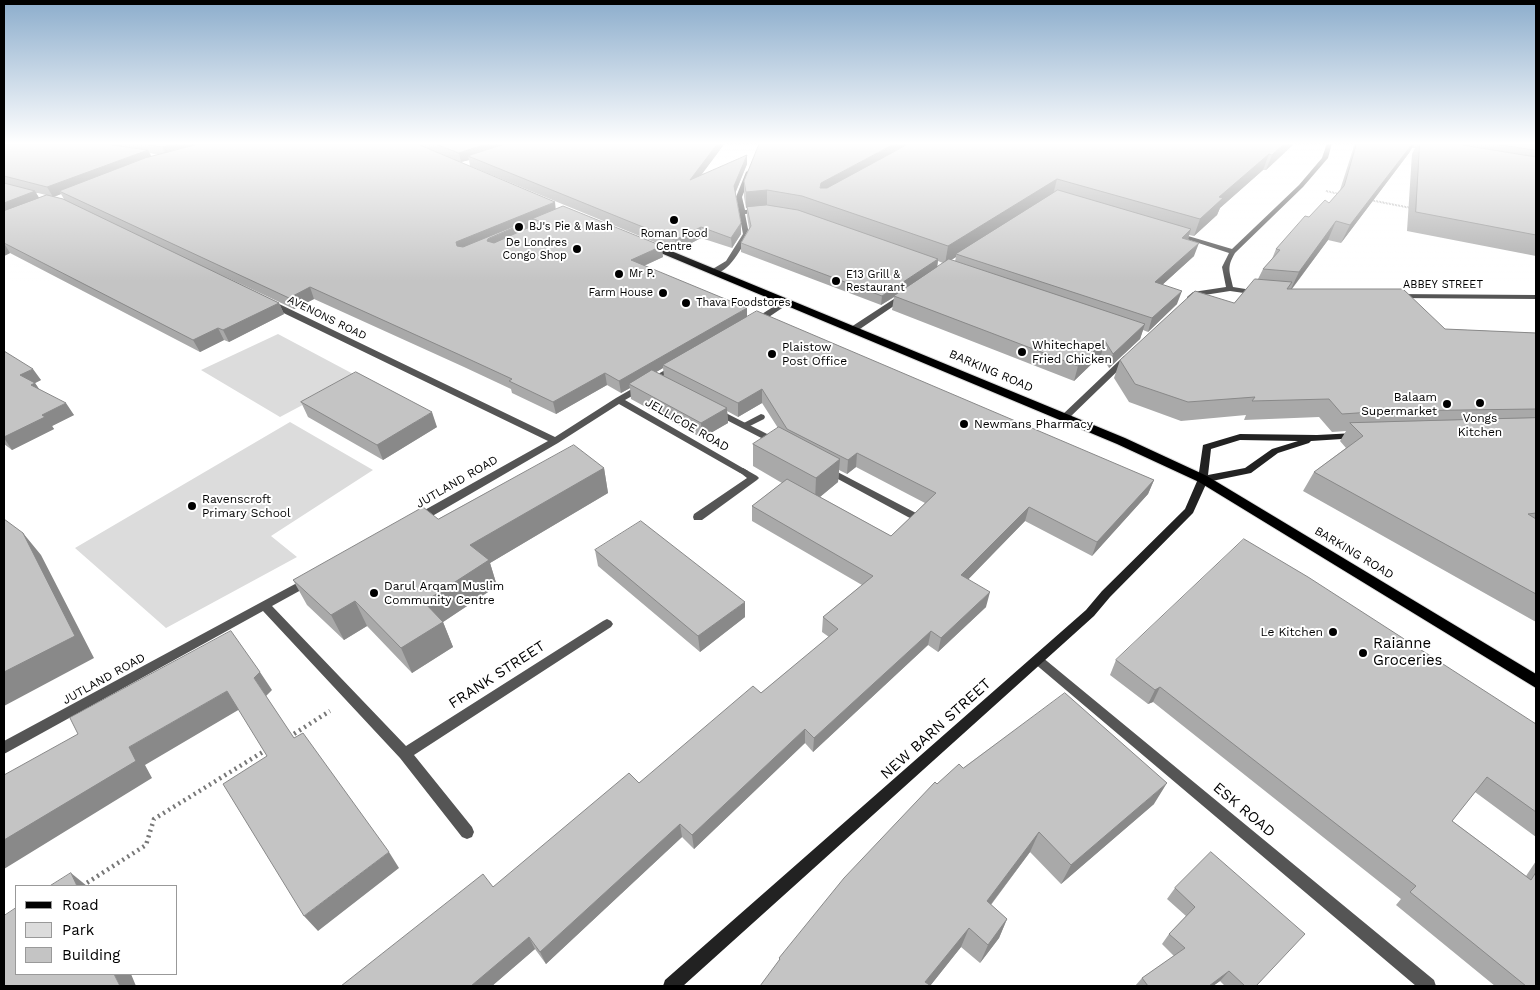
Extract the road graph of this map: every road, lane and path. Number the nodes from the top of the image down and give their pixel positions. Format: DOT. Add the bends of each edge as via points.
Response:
graph roads {
  1 [pos="741,189"];
  2 [pos="1298,189"];
  3 [pos="1316,189"];
  4 [pos="1348,196"];
  5 [pos="1367,199"];
  6 [pos="1414,209"];
  7 [pos="767,210"];
  8 [pos="742,212"];
  9 [pos="1167,232"];
  10 [pos="636,240"];
  11 [pos="1233,252"];
  12 [pos="714,272"];
  13 [pos="1230,289"];
  14 [pos="908,293"];
  15 [pos="1262,294"];
  16 [pos="1389,296"];
  17 [pos="1536,296"];
  18 [pos="264,300"];
  19 [pos="788,302"];
  20 [pos="1183,306"];
  21 [pos="747,326"];
  22 [pos="854,329"];
  23 [pos="1134,350"];
  24 [pos="689,360"];
  25 [pos="618,400"];
  26 [pos="704,405"];
  27 [pos="761,417"];
  28 [pos="1064,418"];
  29 [pos="745,425"];
  30 [pos="1366,435"];
  31 [pos="1317,438"];
  32 [pos="555,441"];
  33 [pos="778,443"];
  34 [pos="817,464"];
  35 [pos="1203,479"];
  36 [pos="912,515"];
  37 [pos="698,517"];
  38 [pos="410,523"];
  39 [pos="316,577"];
  40 [pos="265,606"];
  41 [pos="606,624"];
  42 [pos="1038,660"];
  43 [pos="1536,682"];
  44 [pos="351,698"];
  45 [pos="286,739"];
  46 [pos="4,748"];
  47 [pos="269,749"];
  48 [pos="405,754"];
  49 [pos="468,832"];
  50 [pos="84,885"];
  51 [pos="671,986"];
  52 [pos="1428,986"];
  1 -- 8 [label="street" via="738,197"];
  2 -- 11 [label="street"];
  3 -- 4 [label="path"];
  5 -- 6 [label="path"];
  7 -- 8 [label="street"];
  8 -- 12 [label="street" via="746,234 729,262"];
  9 -- 11 [label="street"];
  10 -- 12 [label="main road, BARKING ROAD"];
  11 -- 13 [label="street" via="1224,264"];
  12 -- 19 [label="main road, BARKING ROAD"];
  13 -- 15 [label="street"];
  13 -- 20 [label="street" via="1196,294"];
  14 -- 22 [label="street"];
  16 -- 17 [label="street, ABBEY STREET"];
  18 -- 32 [label="street, AVENONS ROAD"];
  19 -- 21 [label="street"];
  19 -- 22 [label="main road, BARKING ROAD"];
  22 -- 28 [label="main road, BARKING ROAD"];
  23 -- 28 [label="street"];
  24 -- 25 [label="street, JUTLAND ROAD" via="659,382"];
  25 -- 32 [label="street, JUTLAND ROAD"];
  25 -- 37 [label="street, JELLICOE ROAD" via="754,478"];
  26 -- 29 [label="street"];
  27 -- 29 [label="street"];
  28 -- 35 [label="main road, BARKING ROAD"];
  29 -- 33 [label="street"];
  30 -- 31 [label="street"];
  31 -- 35 [label="street" via="1275,451 1248,471"];
  31 -- 35 [label="street, NEW BARN STREET" via="1240,437 1206,447"];
  32 -- 38 [label="street, JUTLAND ROAD"];
  34 -- 36 [label="street"];
  35 -- 42 [label="street, NEW BARN STREET" via="1189,511 1090,613"];
  35 -- 43 [label="main road, BARKING ROAD"];
  39 -- 40 [label="street, JUTLAND ROAD"];
  40 -- 44 [label="street"];
  40 -- 46 [label="street, JUTLAND ROAD"];
  41 -- 48 [label="street, FRANK STREET"];
  42 -- 51 [label="street, NEW BARN STREET"];
  42 -- 52 [label="street, ESK ROAD"];
  44 -- 45 [label="path"];
  44 -- 48 [label="street"];
  47 -- 50 [label="path" via="154,819 146,845"];
  48 -- 49 [label="street"];
}
